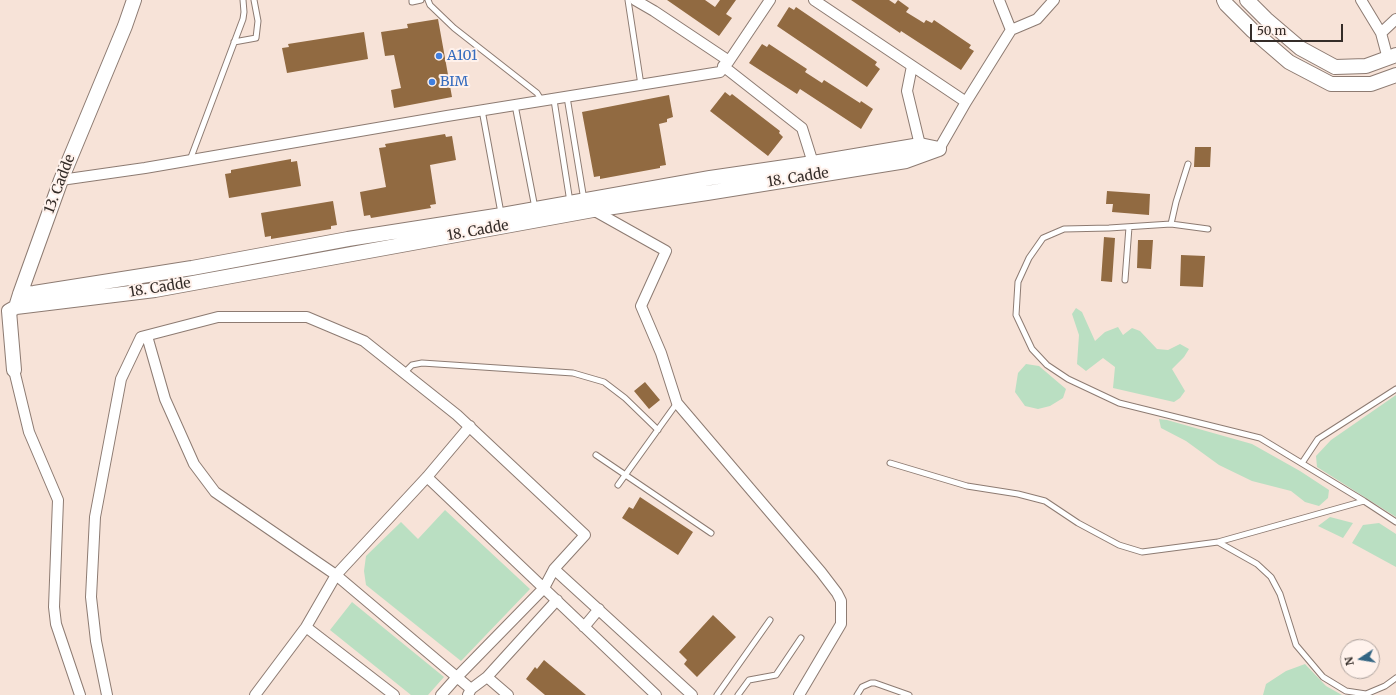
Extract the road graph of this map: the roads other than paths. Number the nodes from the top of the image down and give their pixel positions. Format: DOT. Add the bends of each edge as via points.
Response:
graph roads {
  1 [pos="243,0"];
  2 [pos="254,0"];
  3 [pos="412,0"];
  4 [pos="421,0"];
  5 [pos="428,0"];
  6 [pos="628,0"];
  7 [pos="635,0"];
  8 [pos="770,0"];
  9 [pos="814,0"];
  10 [pos="999,0"];
  11 [pos="1054,0"];
  12 [pos="1224,0"];
  13 [pos="1247,0"];
  14 [pos="1361,0"];
  15 [pos="136,1"];
  16 [pos="1396,18"];
  17 [pos="1011,30"];
  18 [pos="1380,34"];
  19 [pos="234,42"];
  20 [pos="726,64"];
  21 [pos="912,66"];
  22 [pos="1394,67"];
  23 [pos="641,85"];
  24 [pos="567,97"];
  25 [pos="542,100"];
  26 [pos="554,100"];
  27 [pos="966,102"];
  28 [pos="515,105"];
  29 [pos="482,110"];
  30 [pos="920,145"];
  31 [pos="939,149"];
  32 [pos="190,160"];
  33 [pos="813,163"];
  34 [pos="1188,164"];
  35 [pos="61,180"];
  36 [pos="570,203"];
  37 [pos="588,205"];
  38 [pos="535,209"];
  39 [pos="502,215"];
  40 [pos="1171,224"];
  41 [pos="1129,227"];
  42 [pos="1208,229"];
  43 [pos="1125,280"];
  44 [pos="11,306"];
  45 [pos="147,336"];
  46 [pos="14,370"];
  47 [pos="404,373"];
  48 [pos="1396,389"];
  49 [pos="677,403"];
  50 [pos="470,426"];
  51 [pos="658,430"];
  52 [pos="596,455"];
  53 [pos="890,463"];
  54 [pos="1302,463"];
  55 [pos="625,475"];
  56 [pos="427,476"];
  57 [pos="618,484"];
  58 [pos="1364,501"];
  59 [pos="1396,522"];
  60 [pos="711,533"];
  61 [pos="1218,542"];
  62 [pos="554,569"];
  63 [pos="336,575"];
  64 [pos="544,588"];
  65 [pos="557,600"];
  66 [pos="599,609"];
  67 [pos="770,620"];
  68 [pos="306,627"];
  69 [pos="584,627"];
  70 [pos="801,638"];
  71 [pos="457,676"];
  72 [pos="487,677"];
  73 [pos="1396,678"];
  74 [pos="469,692"];
  75 [pos="80,695"];
  76 [pos="107,695"];
  77 [pos="255,695"];
  78 [pos="394,695"];
  79 [pos="441,695"];
  80 [pos="508,695"];
  81 [pos="656,695"];
  82 [pos="692,695"];
  83 [pos="717,695"];
  84 [pos="738,695"];
  85 [pos="798,695"];
  86 [pos="857,695"];
  87 [pos="909,695"];
  1 -- 19 [label="lane" via="243,19"];
  2 -- 19 [label="lane" via="258,21 256,38"];
  3 -- 4 [label="lane"];
  5 -- 25 [label="lane" via="454,28 537,93"];
  6 -- 23 [label="lane"];
  7 -- 20 [label="street"];
  8 -- 20 [label="street"];
  9 -- 21 [label="street"];
  10 -- 17 [label="street"];
  11 -- 17 [label="street" via="1037,19"];
  12 -- 22 [label="street" via="1253,31 1289,62 1331,84 1371,84"];
  13 -- 22 [label="street" via="1300,48 1335,66"];
  14 -- 18 [label="street"];
  15 -- 35 [label="street, 13. Cadde"];
  16 -- 18 [label="street"];
  17 -- 27 [label="street"];
  18 -- 22 [label="street"];
  19 -- 32 [label="lane"];
  20 -- 23 [label="street" via="720,72"];
  20 -- 33 [label="street" via="802,128"];
  21 -- 27 [label="street"];
  21 -- 30 [label="street" via="907,91"];
  23 -- 24 [label="street"];
  24 -- 26 [label="street"];
  24 -- 37 [label="lane"];
  25 -- 26 [label="street"];
  25 -- 28 [label="street"];
  26 -- 36 [label="lane"];
  27 -- 31 [label="street"];
  28 -- 29 [label="street"];
  28 -- 38 [label="lane"];
  29 -- 32 [label="street"];
  29 -- 39 [label="lane"];
  30 -- 31 [label="street, 18. Cadde"];
  30 -- 33 [label="street, 18. Cadde"];
  31 -- 37 [label="street, 18. Cadde" via="906,161 707,193"];
  32 -- 35 [label="street"];
  33 -- 37 [label="street, 18. Cadde" via="710,178"];
  34 -- 40 [label="lane"];
  35 -- 44 [label="street, 13. Cadde"];
  36 -- 37 [label="street, 18. Cadde"];
  36 -- 38 [label="street, 18. Cadde"];
  37 -- 44 [label="street, 18. Cadde" via="155,290"];
  37 -- 49 [label="street" via="666,251 641,306 661,353"];
  38 -- 39 [label="street, 18. Cadde"];
  39 -- 44 [label="street, 18. Cadde" via="34,294"];
  40 -- 41 [label="lane"];
  40 -- 42 [label="lane"];
  41 -- 43 [label="lane"];
  41 -- 54 [label="lane" via="1064,229 1044,238 1029,258 1018,282 1016,315 1032,349 1047,365 1068,379 1119,403 1260,438"];
  44 -- 46 [label="street, 13. Cadde"];
  45 -- 47 [label="street" via="218,317 308,317 364,341"];
  45 -- 63 [label="street" via="165,399 194,464 215,492"];
  45 -- 76 [label="street" via="141,337 121,379 95,517 91,597 96,641"];
  46 -- 75 [label="street" via="29,432 58,500 54,607 56,624"];
  47 -- 50 [label="street"];
  47 -- 51 [label="lane" via="412,365 422,363 573,373 604,382"];
  48 -- 54 [label="lane" via="1318,439"];
  49 -- 51 [label="lane"];
  49 -- 85 [label="street" via="838,593 841,601 841,624"];
  50 -- 56 [label="street"];
  50 -- 62 [label="street" via="585,535"];
  51 -- 55 [label="lane"];
  52 -- 55 [label="lane"];
  53 -- 61 [label="lane" via="967,486 1045,501 1078,523 1119,545 1142,552"];
  54 -- 58 [label="lane"];
  55 -- 57 [label="lane"];
  55 -- 60 [label="lane"];
  56 -- 63 [label="street"];
  56 -- 64 [label="street"];
  58 -- 59 [label="lane"];
  58 -- 61 [label="lane"];
  61 -- 73 [label="lane" via="1257,564 1271,577 1280,594 1296,645 1323,677 1346,691 1366,694"];
  62 -- 64 [label="street"];
  62 -- 66 [label="street"];
  63 -- 68 [label="street"];
  63 -- 71 [label="street"];
  64 -- 65 [label="street"];
  64 -- 71 [label="street"];
  65 -- 69 [label="street"];
  65 -- 72 [label="street"];
  66 -- 69 [label="street"];
  66 -- 82 [label="street"];
  67 -- 83 [label="lane"];
  68 -- 77 [label="street"];
  68 -- 78 [label="street"];
  69 -- 81 [label="street"];
  70 -- 84 [label="lane" via="776,675 749,680"];
  71 -- 74 [label="street"];
  71 -- 79 [label="street"];
  72 -- 74 [label="street"];
  72 -- 80 [label="street"];
  86 -- 87 [label="lane" via="862,687 875,682"];
}
